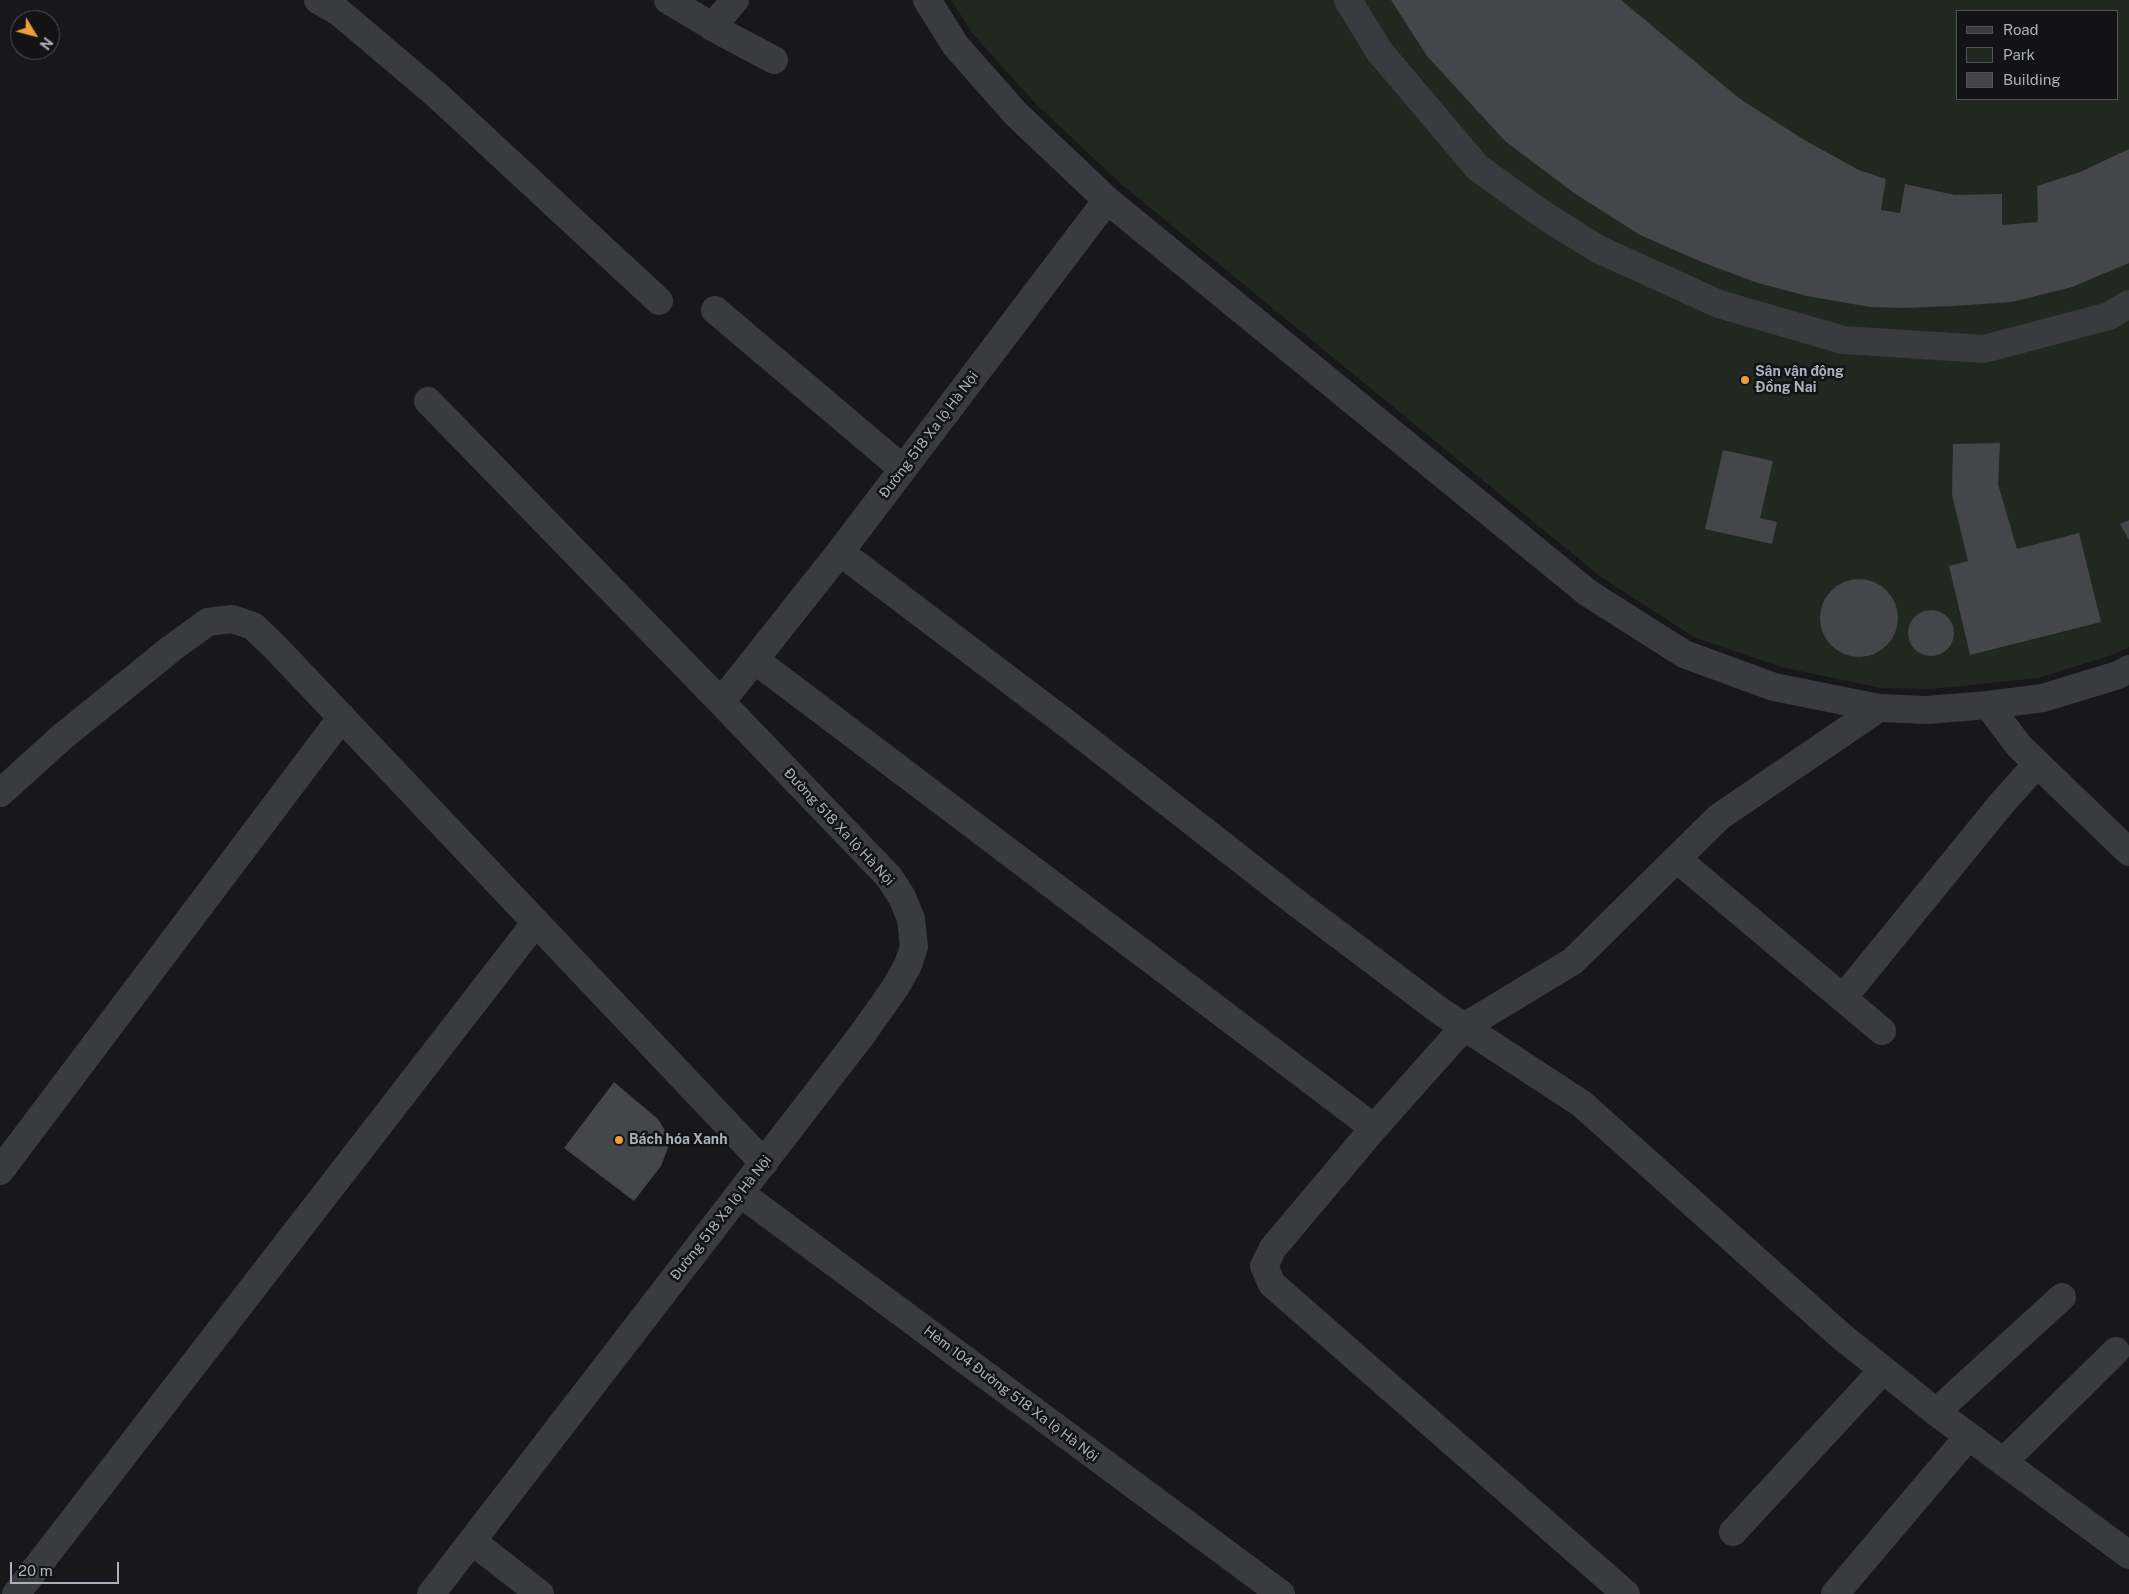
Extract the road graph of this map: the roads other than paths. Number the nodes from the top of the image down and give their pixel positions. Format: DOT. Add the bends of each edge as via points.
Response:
graph roads {
  1 [pos="318,0"];
  2 [pos="668,0"];
  3 [pos="735,0"];
  4 [pos="927,0"];
  5 [pos="1348,0"];
  6 [pos="712,27"];
  7 [pos="774,60"];
  8 [pos="1106,200"];
  9 [pos="659,301"];
  10 [pos="2129,304"];
  11 [pos="715,310"];
  12 [pos="428,401"];
  13 [pos="903,469"];
  14 [pos="840,552"];
  15 [pos="755,660"];
  16 [pos="2129,669"];
  17 [pos="721,702"];
  18 [pos="1988,705"];
  19 [pos="1879,708"];
  20 [pos="342,717"];
  21 [pos="2037,764"];
  22 [pos="0,793"];
  23 [pos="2129,852"];
  24 [pos="1677,859"];
  25 [pos="536,922"];
  26 [pos="1843,998"];
  27 [pos="1464,1027"];
  28 [pos="1882,1031"];
  29 [pos="1374,1128"];
  30 [pos="764,1163"];
  31 [pos="0,1171"];
  32 [pos="740,1193"];
  33 [pos="2062,1297"];
  34 [pos="2116,1351"];
  35 [pos="1883,1370"];
  36 [pos="1936,1412"];
  37 [pos="1968,1437"];
  38 [pos="2002,1462"];
  39 [pos="1733,1532"];
  40 [pos="472,1541"];
  41 [pos="2129,1555"];
  42 [pos="16,1594"];
  43 [pos="431,1594"];
  44 [pos="540,1594"];
  45 [pos="1281,1594"];
  46 [pos="1626,1594"];
  47 [pos="1835,1594"];
  1 -- 9 [label="street" via="339,12 437,95"];
  2 -- 6 [label="street"];
  3 -- 6 [label="street"];
  4 -- 8 [label="street" via="956,46 1016,114"];
  5 -- 10 [label="street" via="1379,51 1478,168 1598,249 1719,304 1843,340 1984,348 2109,316"];
  6 -- 7 [label="street"];
  8 -- 13 [label="street, Đường 518 Xa lộ Hà Nội"];
  8 -- 19 [label="street" via="1588,593 1684,654 1774,687"];
  11 -- 13 [label="street"];
  12 -- 17 [label="street"];
  13 -- 14 [label="street, Đường 518 Xa lộ Hà Nội"];
  14 -- 15 [label="street, Đường 518 Xa lộ Hà Nội"];
  14 -- 27 [label="street" via="1294,901"];
  15 -- 17 [label="street, Đường 518 Xa lộ Hà Nội"];
  15 -- 29 [label="street"];
  16 -- 18 [label="street" via="2043,698"];
  17 -- 30 [label="street, Đường 518 Xa lộ Hà Nội" via="889,877 911,919 914,947 895,988"];
  18 -- 19 [label="street" via="1927,710"];
  18 -- 21 [label="street"];
  19 -- 24 [label="street" via="1719,817"];
  20 -- 22 [label="street" via="253,626 232,619 208,622 62,738"];
  20 -- 25 [label="street"];
  20 -- 31 [label="street"];
  21 -- 23 [label="street"];
  21 -- 26 [label="street"];
  24 -- 26 [label="street"];
  24 -- 27 [label="street" via="1573,961"];
  25 -- 30 [label="street"];
  25 -- 42 [label="street"];
  26 -- 28 [label="street"];
  27 -- 29 [label="street"];
  27 -- 35 [label="street" via="1582,1104 1840,1336"];
  29 -- 46 [label="street" via="1273,1248 1264,1266 1272,1284"];
  30 -- 32 [label="street, Đường 518 Xa lộ Hà Nội"];
  32 -- 40 [label="street, Đường 518 Xa lộ Hà Nội"];
  32 -- 45 [label="street, Hẻm 104 Đường 518 Xa lộ Hà Nội"];
  33 -- 36 [label="street"];
  34 -- 38 [label="street"];
  35 -- 36 [label="street"];
  35 -- 39 [label="street"];
  36 -- 37 [label="street"];
  37 -- 38 [label="street"];
  37 -- 47 [label="street"];
  38 -- 41 [label="street"];
  40 -- 43 [label="street, Đường 518 Xa lộ Hà Nội"];
  40 -- 44 [label="street"];
}
